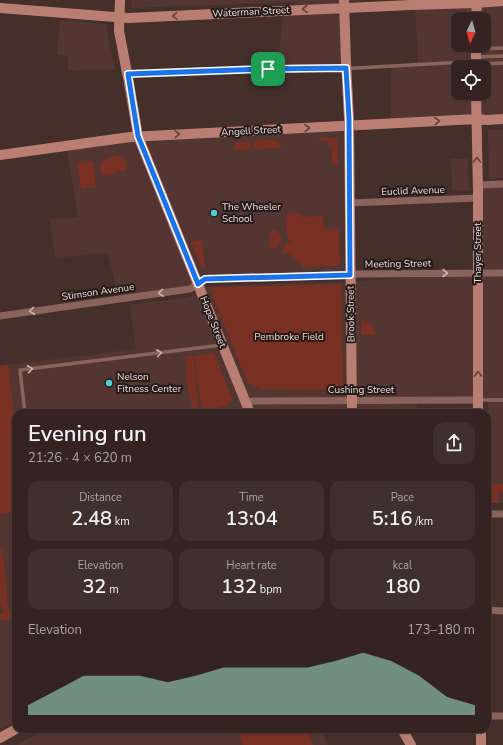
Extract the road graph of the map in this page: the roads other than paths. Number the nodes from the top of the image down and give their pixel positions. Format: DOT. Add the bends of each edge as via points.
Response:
graph roads {
  1 [pos="120,0"];
  2 [pos="503,1"];
  3 [pos="476,2"];
  4 [pos="344,4"];
  5 [pos="0,8"];
  6 [pos="118,17"];
  7 [pos="503,48"];
  8 [pos="503,56"];
  9 [pos="476,57"];
  10 [pos="503,63"];
  11 [pos="346,68"];
  12 [pos="128,74"];
  13 [pos="476,100"];
  14 [pos="477,119"];
  15 [pos="503,120"];
  16 [pos="349,126"];
  17 [pos="138,136"];
  18 [pos="0,155"];
  19 [pos="503,184"];
  20 [pos="478,185"];
  21 [pos="478,198"];
  22 [pos="349,203"];
  23 [pos="503,272"];
  24 [pos="478,273"];
  25 [pos="350,275"];
  26 [pos="198,284"];
  27 [pos="0,316"];
  28 [pos="222,344"];
  29 [pos="352,400"];
  30 [pos="478,400"];
  31 [pos="503,400"];
  32 [pos="245,402"];
  33 [pos="25,409"];
  34 [pos="248,409"];
  35 [pos="352,409"];
  36 [pos="478,409"];
  37 [pos="491,514"];
  38 [pos="503,514"];
  39 [pos="491,610"];
  40 [pos="503,611"];
  41 [pos="491,716"];
  42 [pos="503,716"];
  43 [pos="12,731"];
  44 [pos="404,733"];
  45 [pos="481,733"];
  46 [pos="0,738"];
  47 [pos="411,745"];
  48 [pos="481,745"];
  1 -- 6 [label="street, Hope Street"];
  2 -- 3 [label="street, Waterman Street"];
  3 -- 4 [label="street, Waterman Street" via="411,5"];
  4 -- 6 [label="street, Waterman Street, one-way"];
  4 -- 11 [label="street, Brook Street"];
  5 -- 6 [label="street, Waterman Street"];
  6 -- 12 [label="street, Hope Street" via="118,31"];
  7 -- 9 [label="lane"];
  8 -- 9 [label="lane"];
  9 -- 10 [label="lane"];
  9 -- 11 [label="lane"];
  11 -- 12 [label="lane"];
  11 -- 16 [label="street, Brook Street"];
  12 -- 17 [label="street, Hope Street"];
  13 -- 14 [label="street, Thayer Street"];
  14 -- 15 [label="street, Angell Street"];
  16 -- 14 [label="street, Angell Street, one-way"];
  20 -- 14 [label="street, Thayer Street, one-way"];
  17 -- 16 [label="street, Angell Street, one-way"];
  16 -- 22 [label="street, Brook Street"];
  17 -- 18 [label="street, Angell Street"];
  17 -- 26 [label="street, Hope Street"];
  19 -- 20 [label="street"];
  20 -- 21 [label="street, Thayer Street"];
  21 -- 22 [label="street, Euclid Avenue"];
  21 -- 24 [label="street, Thayer Street"];
  22 -- 25 [label="street, Brook Street"];
  23 -- 24 [label="street, Meeting Street"];
  25 -- 24 [label="street, Meeting Street, one-way"];
  30 -- 24 [label="street, Thayer Street, one-way"];
  25 -- 26 [label="street, Meeting Street" via="205,279"];
  25 -- 29 [label="street, Brook Street"];
  26 -- 27 [label="street, Stimson Avenue, one-way" via="190,289"];
  26 -- 28 [label="street, Hope Street"];
  28 -- 32 [label="street, Hope Street"];
  33 -- 28 [label="lane, one-way" via="20,370"];
  29 -- 30 [label="street, Cushing Street"];
  29 -- 32 [label="street, Cushing Street"];
  29 -- 35 [label="street, Brook Street"];
  30 -- 31 [label="lane"];
  30 -- 36 [label="street, Thayer Street"];
  32 -- 34 [label="street, Hope Street"];
  37 -- 38 [label="street"];
  39 -- 40 [label="street"];
  41 -- 42 [label="street"];
  43 -- 46 [label="street"];
  44 -- 47 [label="street"];
  45 -- 48 [label="street"];
}
